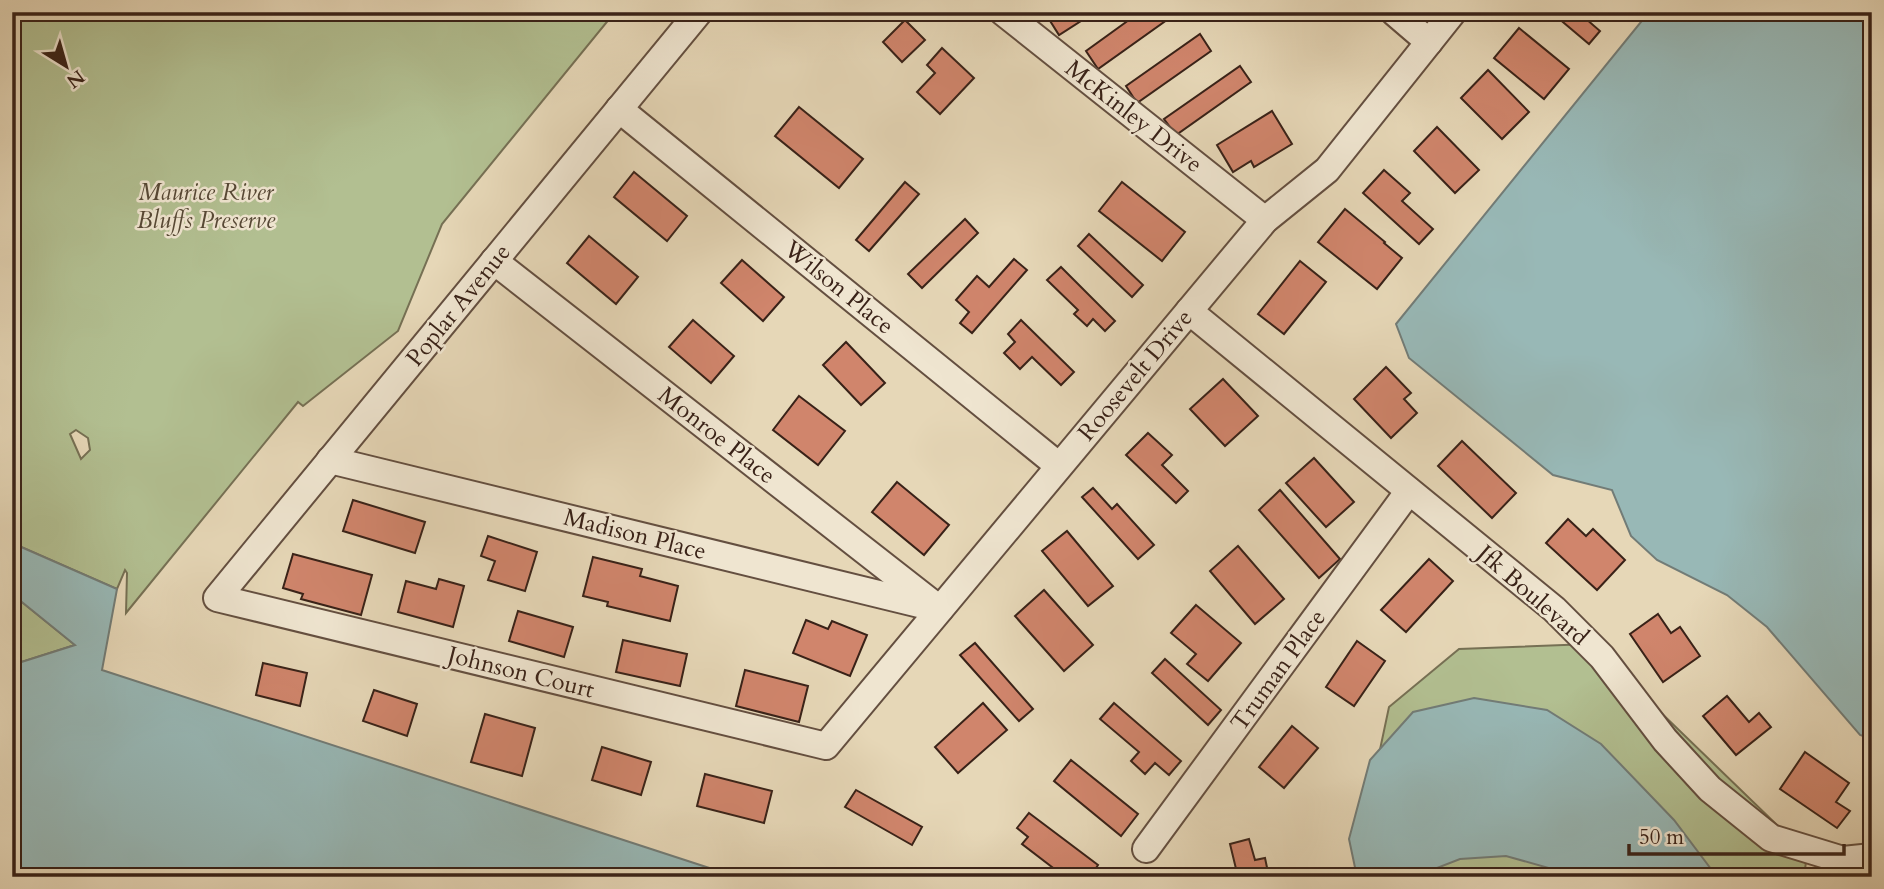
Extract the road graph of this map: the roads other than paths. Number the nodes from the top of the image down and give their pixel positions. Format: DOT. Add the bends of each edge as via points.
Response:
graph roads {
  1 [pos="699,12"];
  2 [pos="1003,12"];
  3 [pos="1394,12"];
  4 [pos="1453,12"];
  5 [pos="1429,41"];
  6 [pos="619,109"];
  7 [pos="1265,220"];
  8 [pos="494,261"];
  9 [pos="1189,311"];
  10 [pos="330,460"];
  11 [pos="1059,466"];
  12 [pos="1409,491"];
  13 [pos="217,598"];
  14 [pos="940,609"];
  15 [pos="826,746"];
  16 [pos="1146,849"];
  17 [pos="1872,857"];
  18 [pos="1843,868"];
  1 -- 6 [label="street, Poplar Avenue"];
  2 -- 7 [label="street, McKinley Drive"];
  3 -- 5 [label="street"];
  4 -- 5 [label="street, Roosevelt Drive"];
  5 -- 7 [label="street, Roosevelt Drive" via="1327,170"];
  6 -- 8 [label="street, Poplar Avenue"];
  6 -- 11 [label="street, Wilson Place"];
  7 -- 9 [label="street, Roosevelt Drive"];
  8 -- 10 [label="street, Poplar Avenue"];
  8 -- 14 [label="street, Monroe Place"];
  9 -- 11 [label="street, Roosevelt Drive"];
  9 -- 12 [label="street, Jfk Boulevard"];
  10 -- 13 [label="street, Poplar Avenue"];
  10 -- 14 [label="street, Madison Place"];
  11 -- 14 [label="street, Roosevelt Drive"];
  12 -- 16 [label="street, Truman Place"];
  12 -- 18 [label="street, Jfk Boulevard" via="1554,609 1602,657 1665,740 1710,789 1771,838"];
  13 -- 15 [label="street, Johnson Court"];
  14 -- 15 [label="street, Roosevelt Drive"];
  17 -- 18 [label="street, Jfk Boulevard"];
}
